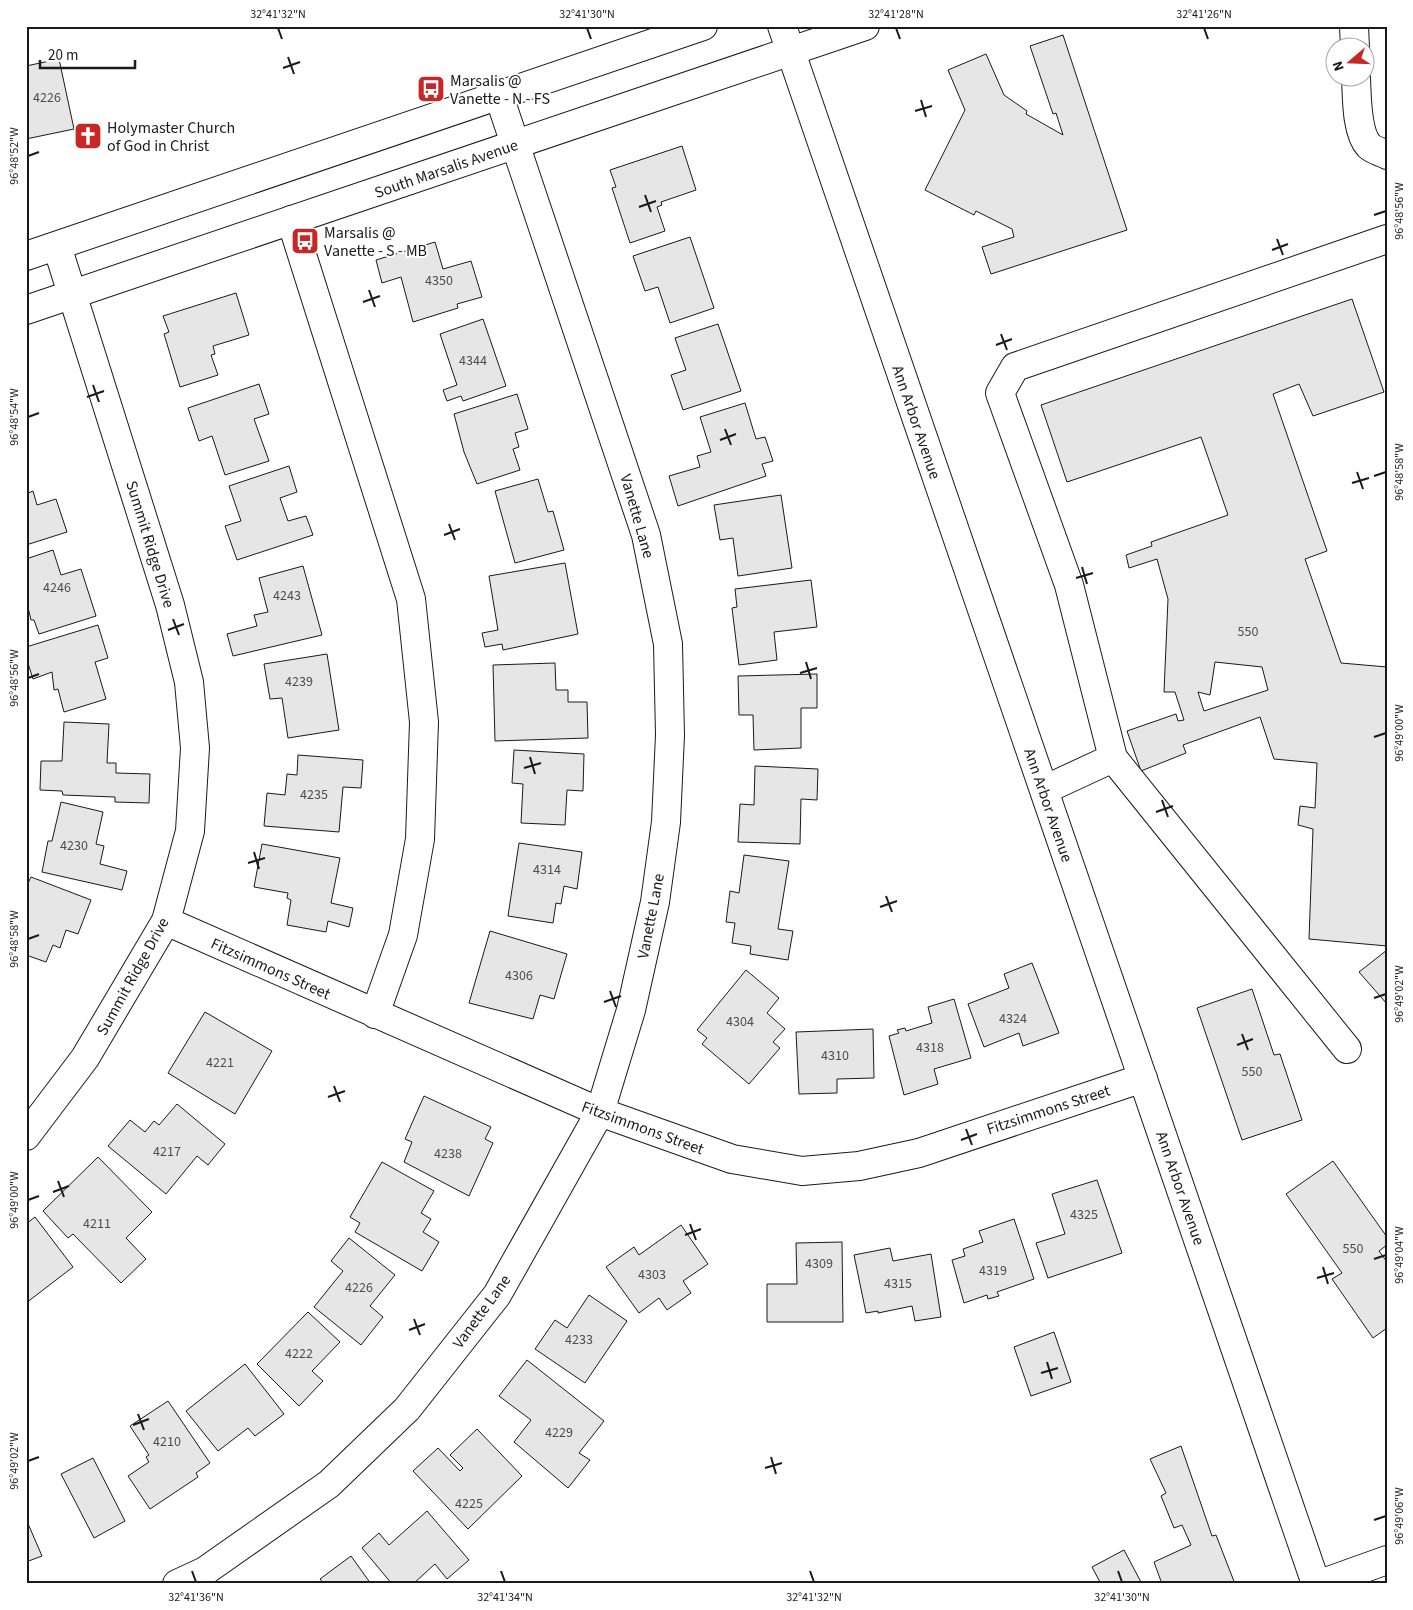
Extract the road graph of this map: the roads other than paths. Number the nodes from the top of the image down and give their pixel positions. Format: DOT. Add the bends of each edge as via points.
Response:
graph roads {
  1 [pos="703,26"];
  2 [pos="782,26"];
  3 [pos="865,26"];
  4 [pos="790,52"];
  5 [pos="1356,88"];
  6 [pos="499,96"];
  7 [pos="515,144"];
  8 [pos="1387,155"];
  9 [pos="291,220"];
  10 [pos="1387,239"];
  11 [pos="57,246"];
  12 [pos="26,256"];
  13 [pos="72,294"];
  14 [pos="26,310"];
  15 [pos="1113,758"];
  16 [pos="1044,790"];
  17 [pos="166,921"];
  18 [pos="375,1014"];
  19 [pos="1347,1049"];
  20 [pos="1143,1078"];
  21 [pos="600,1112"];
  22 [pos="26,1136"];
  23 [pos="1387,1560"];
  24 [pos="177,1584"];
  25 [pos="1316,1584"];
  26 [pos="1320,1584"];
  1 -- 6 [label="street"];
  2 -- 4 [label="street, Ann Arbor Avenue"];
  3 -- 4 [label="street, South Marsalis Avenue"];
  4 -- 7 [label="street, South Marsalis Avenue"];
  4 -- 16 [label="street, Ann Arbor Avenue"];
  5 -- 8 [label="street" via="1361,130 1369,146"];
  6 -- 7 [label="street, Vanette Lane"];
  6 -- 11 [label="street"];
  7 -- 9 [label="street, South Marsalis Avenue"];
  7 -- 21 [label="street, Vanette Lane" via="646,535 668,644 668,793 655,902 631,1010"];
  9 -- 13 [label="street, South Marsalis Avenue"];
  9 -- 18 [label="street" via="411,598 424,722 420,840 403,936"];
  10 -- 15 [label="street" via="1015,367 1000,392 1070,585"];
  11 -- 12 [label="street"];
  11 -- 13 [label="street, Summit Ridge Drive"];
  13 -- 14 [label="street, South Marsalis Avenue"];
  13 -- 17 [label="street, Summit Ridge Drive" via="170,605 189,682 195,748 190,831"];
  15 -- 16 [label="street"];
  15 -- 19 [label="street"];
  16 -- 20 [label="street, Ann Arbor Avenue"];
  17 -- 18 [label="street, Fitzsimmons Street"];
  17 -- 22 [label="street, Summit Ridge Drive" via="85,1058"];
  18 -- 21 [label="street, Fitzsimmons Street"];
  20 -- 21 [label="street, Fitzsimmons Street" via="919,1152 860,1166 802,1171 732,1160"];
  20 -- 25 [label="street, Ann Arbor Avenue"];
  21 -- 24 [label="street, Vanette Lane" via="497,1295 407,1409 329,1484 205,1571"];
  23 -- 26 [label="street"];
}
